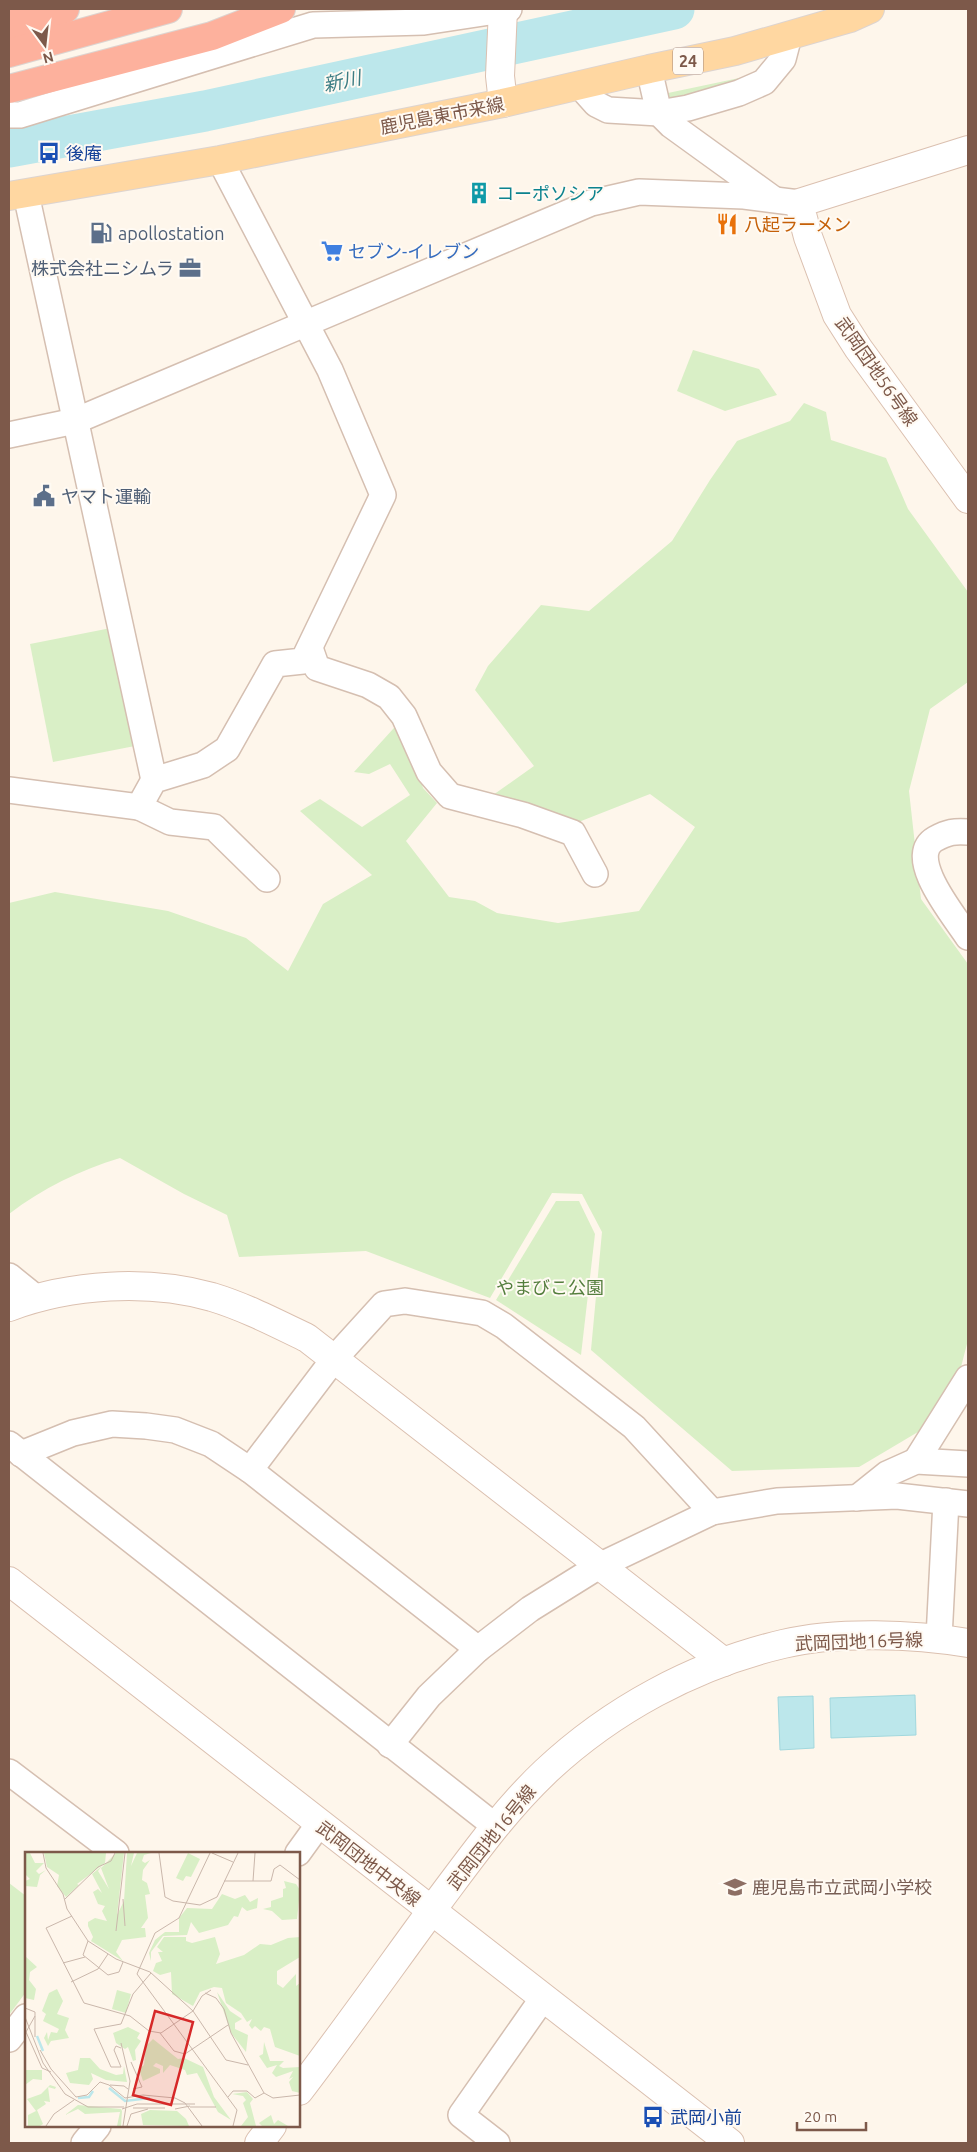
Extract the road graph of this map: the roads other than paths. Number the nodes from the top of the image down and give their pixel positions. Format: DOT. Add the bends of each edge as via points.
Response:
graph roads {
  1 [pos="65,9"];
  2 [pos="168,9"];
  3 [pos="281,9"];
  4 [pos="870,9"];
  5 [pos="504,13"];
  6 [pos="9,25"];
  7 [pos="788,36"];
  8 [pos="9,54"];
  9 [pos="649,69"];
  10 [pos="580,85"];
  11 [pos="9,89"];
  12 [pos="503,104"];
  13 [pos="659,113"];
  14 [pos="9,115"];
  15 [pos="968,150"];
  16 [pos="220,160"];
  17 [pos="18,195"];
  18 [pos="787,201"];
  19 [pos="305,323"];
  20 [pos="75,422"];
  21 [pos="9,435"];
  22 [pos="968,499"];
  23 [pos="310,648"];
  24 [pos="154,780"];
  25 [pos="9,790"];
  26 [pos="139,807"];
  27 [pos="968,832"];
  28 [pos="595,874"];
  29 [pos="267,879"];
  30 [pos="968,937"];
  31 [pos="9,1276"];
  32 [pos="35,1297"];
  33 [pos="9,1307"];
  34 [pos="334,1359"];
  35 [pos="968,1378"];
  36 [pos="15,1449"];
  37 [pos="916,1461"];
  38 [pos="968,1464"];
  39 [pos="250,1470"];
  40 [pos="857,1498"];
  41 [pos="957,1502"];
  42 [pos="712,1512"];
  43 [pos="599,1566"];
  44 [pos="9,1581"];
  45 [pos="939,1638"];
  46 [pos="968,1643"];
  47 [pos="478,1649"];
  48 [pos="724,1662"];
  49 [pos="390,1745"];
  50 [pos="9,1772"];
  51 [pos="319,1824"];
  52 [pos="495,1826"];
  53 [pos="115,1852"];
  54 [pos="299,1852"];
  55 [pos="432,1911"];
  56 [pos="543,1998"];
  57 [pos="25,2018"];
  58 [pos="9,2039"];
  59 [pos="300,2090"];
  60 [pos="97,2127"];
  61 [pos="271,2127"];
  62 [pos="84,2143"];
  63 [pos="259,2143"];
  64 [pos="497,2143"];
  65 [pos="730,2143"];
  1 -- 6 [label="highway"];
  2 -- 8 [label="highway"];
  3 -- 11 [label="highway" via="212,36"];
  4 -- 7 [label="main road, 鹿児島東市来線 / 24"];
  5 -- 12 [label="street" via="500,76"];
  5 -- 14 [label="street" via="424,22 313,25 20,115"];
  7 -- 9 [label="main road, 鹿児島東市来線 / 24"];
  7 -- 13 [label="street" via="783,59 764,82 739,93"];
  9 -- 10 [label="main road, 鹿児島東市来線 / 24"];
  9 -- 13 [label="street"];
  10 -- 12 [label="main road, 鹿児島東市来線 / 24"];
  10 -- 13 [label="street" via="596,104 608,110"];
  12 -- 16 [label="main road, 鹿児島東市来線 / 24"];
  13 -- 18 [label="street" via="671,125"];
  15 -- 18 [label="street"];
  16 -- 17 [label="main road, 鹿児島東市来線 / 24"];
  16 -- 19 [label="street"];
  17 -- 20 [label="street"];
  18 -- 19 [label="street" via="639,192 591,204"];
  18 -- 22 [label="street, 武岡団地56号線" via="808,237 837,315"];
  19 -- 20 [label="street"];
  19 -- 23 [label="street" via="330,370 383,495"];
  20 -- 21 [label="street"];
  20 -- 24 [label="street"];
  23 -- 24 [label="street" via="303,661 275,664 227,749 202,765"];
  23 -- 28 [label="street" via="317,668 368,685 389,696 404,716 429,772 450,796 523,815 573,833"];
  24 -- 26 [label="street"];
  25 -- 26 [label="street"];
  26 -- 29 [label="street" via="170,822 214,827"];
  27 -- 30 [label="street" via="951,830 931,842 924,858 929,877"];
  31 -- 32 [label="street"];
  32 -- 33 [label="street"];
  32 -- 34 [label="street" via="124,1286 212,1297 299,1334"];
  34 -- 39 [label="street"];
  34 -- 42 [label="street" via="384,1304 405,1302 482,1313 504,1326 634,1426"];
  34 -- 43 [label="street"];
  35 -- 37 [label="street"];
  36 -- 39 [label="street" via="112,1424 146,1426 175,1430 211,1444"];
  36 -- 49 [label="street"];
  37 -- 38 [label="street"];
  37 -- 40 [label="street" via="886,1474"];
  39 -- 47 [label="street"];
  40 -- 41 [label="street" via="897,1496"];
  40 -- 42 [label="street" via="777,1500"];
  41 -- 45 [label="street"];
  42 -- 43 [label="street"];
  43 -- 47 [label="street" via="530,1609"];
  43 -- 48 [label="street"];
  44 -- 51 [label="street, 武岡団地中央線"];
  45 -- 46 [label="street, 武岡団地16号線"];
  45 -- 48 [label="street, 武岡団地16号線" via="827,1638 784,1644"];
  47 -- 49 [label="street" via="429,1696"];
  48 -- 52 [label="street, 武岡団地16号線" via="650,1694 603,1726 545,1772"];
  49 -- 52 [label="street"];
  50 -- 53 [label="street"];
  51 -- 54 [label="street"];
  51 -- 55 [label="street, 武岡団地中央線"];
  52 -- 55 [label="street, 武岡団地16号線"];
  55 -- 56 [label="street, 武岡団地中央線"];
  55 -- 59 [label="street, 武岡団地16号線"];
  56 -- 64 [label="street" via="461,2115"];
  56 -- 65 [label="street, 武岡団地中央線"];
  57 -- 58 [label="street"];
  60 -- 62 [label="street"];
  61 -- 63 [label="street"];
}
